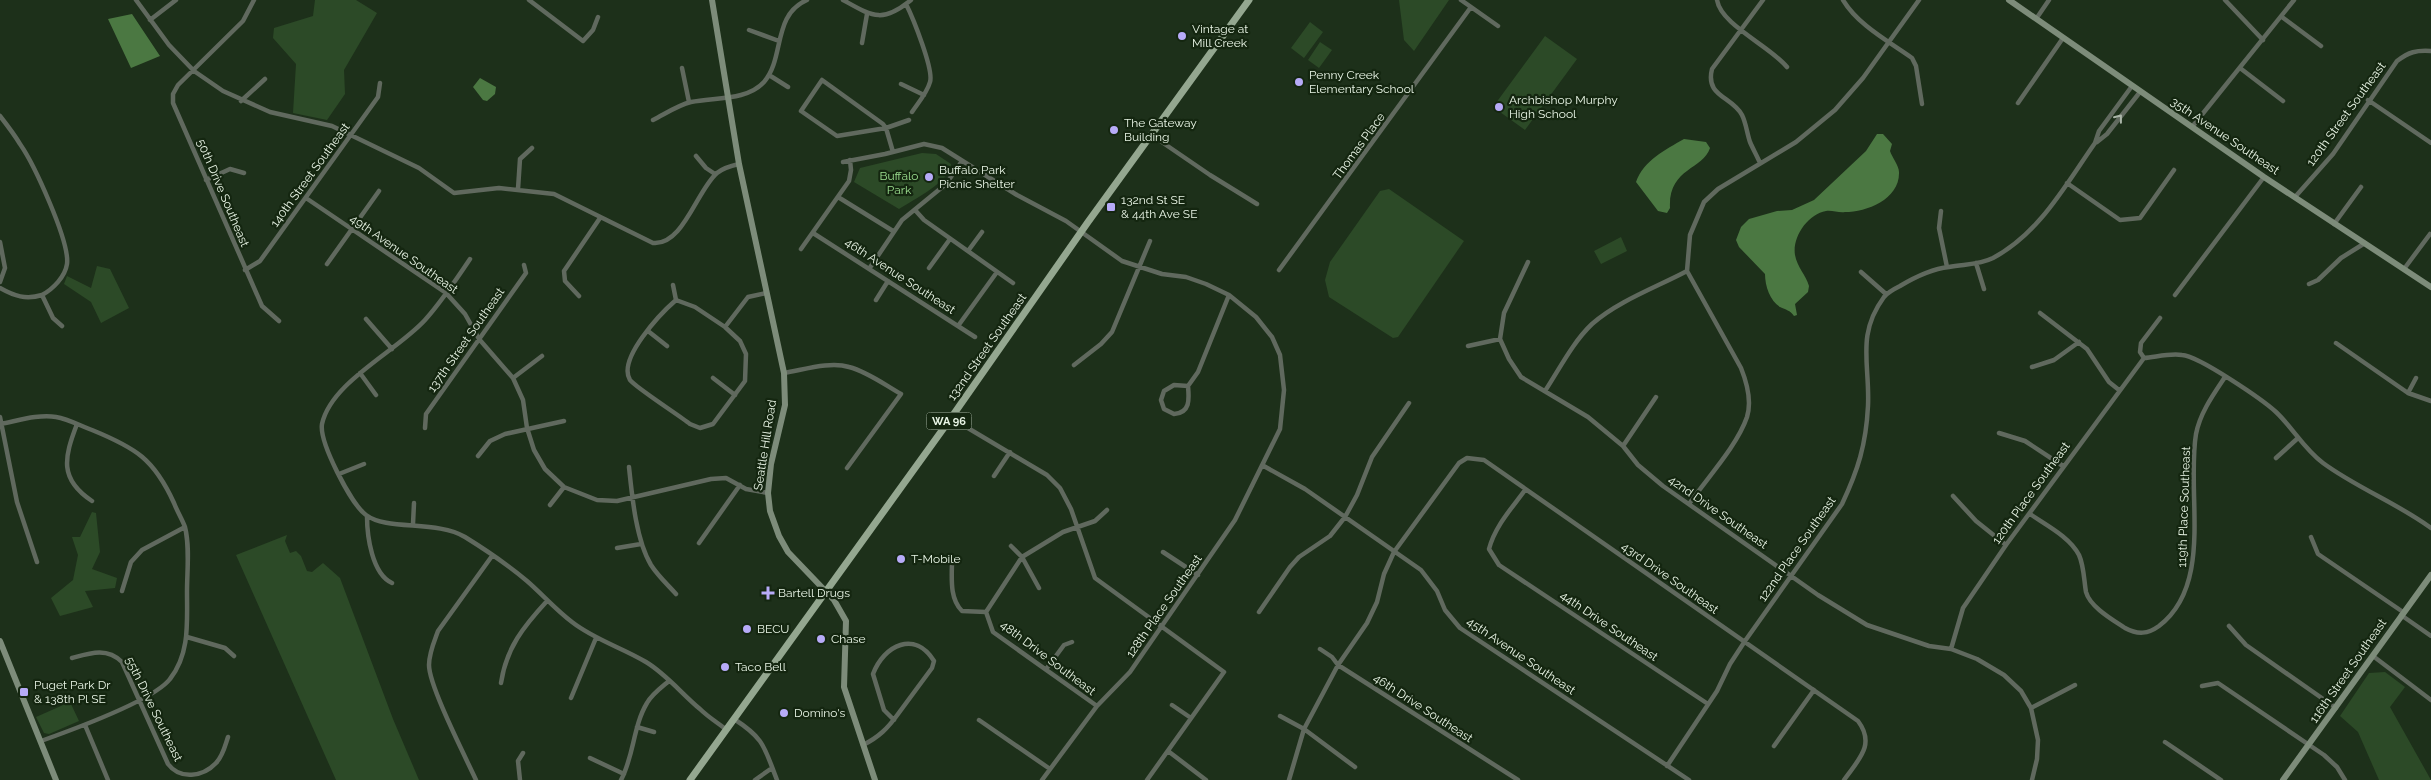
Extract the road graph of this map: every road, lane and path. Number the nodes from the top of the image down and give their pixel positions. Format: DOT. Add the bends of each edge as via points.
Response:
graph roads {
  1 [pos="136,0"];
  2 [pos="176,0"];
  3 [pos="254,0"];
  4 [pos="529,0"];
  5 [pos="712,0"];
  6 [pos="807,0"];
  7 [pos="843,0"];
  8 [pos="911,0"];
  9 [pos="1249,0"];
  10 [pos="1461,0"];
  11 [pos="1717,0"];
  12 [pos="1763,0"];
  13 [pos="1843,0"];
  14 [pos="1919,0"];
  15 [pos="2009,0"];
  16 [pos="2049,0"];
  17 [pos="2225,0"];
  18 [pos="2294,0"];
  19 [pos="906,4"];
  20 [pos="1471,7"];
  21 [pos="868,14"];
  22 [pos="598,17"];
  23 [pos="2282,17"];
  24 [pos="2036,19"];
  25 [pos="150,20"];
  26 [pos="1498,26"];
  27 [pos="1741,28"];
  28 [pos="749,30"];
  29 [pos="2063,38"];
  30 [pos="2263,40"];
  31 [pos="779,41"];
  32 [pos="1889,42"];
  33 [pos="862,43"];
  34 [pos="2321,46"];
  35 [pos="2431,51"];
  36 [pos="1787,67"];
  37 [pos="682,68"];
  38 [pos="2240,68"];
  39 [pos="194,72"];
  40 [pos="769,75"];
  41 [pos="264,79"];
  42 [pos="380,83"];
  43 [pos="900,84"];
  44 [pos="2132,86"];
  45 [pos="788,87"];
  46 [pos="2140,92"];
  47 [pos="924,95"];
  48 [pos="728,97"];
  49 [pos="241,100"];
  50 [pos="2368,100"];
  51 [pos="2283,101"];
  52 [pos="689,102"];
  53 [pos="2018,103"];
  54 [pos="1922,104"];
  55 [pos="912,112"];
  56 [pos="0,116"];
  57 [pos="653,120"];
  58 [pos="909,120"];
  59 [pos="2192,127"];
  60 [pos="886,128"];
  61 [pos="351,135"];
  62 [pos="1152,136"];
  63 [pos="2095,143"];
  64 [pos="2431,143"];
  65 [pos="532,148"];
  66 [pos="893,152"];
  67 [pos="696,156"];
  68 [pos="850,160"];
  69 [pos="962,161"];
  70 [pos="843,162"];
  71 [pos="1760,163"];
  72 [pos="738,164"];
  73 [pos="2174,170"];
  74 [pos="244,173"];
  75 [pos="715,174"];
  76 [pos="2264,177"];
  77 [pos="206,180"];
  78 [pos="2067,183"];
  79 [pos="2362,188"];
  80 [pos="518,189"];
  81 [pos="379,191"];
  82 [pos="838,197"];
  83 [pos="2295,197"];
  84 [pos="306,198"];
  85 [pos="1257,204"];
  86 [pos="915,210"];
  87 [pos="1941,210"];
  88 [pos="600,218"];
  89 [pos="2334,224"];
  90 [pos="352,229"];
  91 [pos="893,231"];
  92 [pos="982,232"];
  93 [pos="1081,232"];
  94 [pos="813,233"];
  95 [pos="2430,234"];
  96 [pos="950,239"];
  97 [pos="1150,241"];
  98 [pos="0,242"];
  99 [pos="2365,243"];
  100 [pos="800,249"];
  101 [pos="968,251"];
  102 [pos="470,259"];
  103 [pos="1528,262"];
  104 [pos="1976,263"];
  105 [pos="327,264"];
  106 [pos="524,265"];
  107 [pos="1140,267"];
  108 [pos="1947,267"];
  109 [pos="930,268"];
  110 [pos="2404,268"];
  111 [pos="869,269"];
  112 [pos="245,270"];
  113 [pos="1279,270"];
  114 [pos="1687,271"];
  115 [pos="997,272"];
  116 [pos="1861,272"];
  117 [pos="888,281"];
  118 [pos="0,282"];
  119 [pos="1014,283"];
  120 [pos="2309,284"];
  121 [pos="673,285"];
  122 [pos="2431,287"];
  123 [pos="0,288"];
  124 [pos="1984,289"];
  125 [pos="446,293"];
  126 [pos="766,293"];
  127 [pos="1886,294"];
  128 [pos="1230,295"];
  129 [pos="2175,295"];
  130 [pos="42,296"];
  131 [pos="579,296"];
  132 [pos="676,300"];
  133 [pos="876,300"];
  134 [pos="2040,313"];
  135 [pos="2160,318"];
  136 [pos="366,319"];
  137 [pos="279,321"];
  138 [pos="62,326"];
  139 [pos="958,326"];
  140 [pos="725,327"];
  141 [pos="648,331"];
  142 [pos="975,337"];
  143 [pos="479,339"];
  144 [pos="1500,339"];
  145 [pos="2079,342"];
  146 [pos="2336,343"];
  147 [pos="666,346"];
  148 [pos="1468,346"];
  149 [pos="392,349"];
  150 [pos="542,356"];
  151 [pos="2144,358"];
  152 [pos="1074,365"];
  153 [pos="2032,367"];
  154 [pos="360,373"];
  155 [pos="784,373"];
  156 [pos="2225,377"];
  157 [pos="513,378"];
  158 [pos="713,378"];
  159 [pos="2416,378"];
  160 [pos="1188,386"];
  161 [pos="2119,390"];
  162 [pos="1545,391"];
  163 [pos="2408,392"];
  164 [pos="376,395"];
  165 [pos="735,395"];
  166 [pos="1656,397"];
  167 [pos="2431,401"];
  168 [pos="1409,403"];
  169 [pos="0,417"];
  170 [pos="951,418"];
  171 [pos="564,421"];
  172 [pos="1,424"];
  173 [pos="77,424"];
  174 [pos="425,428"];
  175 [pos="527,428"];
  176 [pos="1999,433"];
  177 [pos="2298,438"];
  178 [pos="1623,446"];
  179 [pos="1010,452"];
  180 [pos="478,456"];
  181 [pos="2276,458"];
  182 [pos="364,464"];
  183 [pos="1262,464"];
  184 [pos="2064,466"];
  185 [pos="629,467"];
  186 [pos="847,468"];
  187 [pos="339,474"];
  188 [pos="994,476"];
  189 [pos="740,485"];
  190 [pos="564,487"];
  191 [pos="1525,490"];
  192 [pos="768,493"];
  193 [pos="1953,496"];
  194 [pos="632,498"];
  195 [pos="92,501"];
  196 [pos="414,503"];
  197 [pos="1689,504"];
  198 [pos="550,505"];
  199 [pos="1107,510"];
  200 [pos="2030,514"];
  201 [pos="367,516"];
  202 [pos="1345,517"];
  203 [pos="413,524"];
  204 [pos="185,527"];
  205 [pos="1076,527"];
  206 [pos="2431,528"];
  207 [pos="2311,537"];
  208 [pos="699,543"];
  209 [pos="641,544"];
  210 [pos="2006,545"];
  211 [pos="1011,546"];
  212 [pos="617,548"];
  213 [pos="1163,552"];
  214 [pos="1394,552"];
  215 [pos="492,556"];
  216 [pos="1022,557"];
  217 [pos="952,559"];
  218 [pos="37,562"];
  219 [pos="2431,574"];
  220 [pos="1198,575"];
  221 [pos="1792,577"];
  222 [pos="392,582"];
  223 [pos="1039,588"];
  224 [pos="826,590"];
  225 [pos="122,591"];
  226 [pos="676,594"];
  227 [pos="547,600"];
  228 [pos="986,612"];
  229 [pos="1259,612"];
  230 [pos="2402,614"];
  231 [pos="2229,626"];
  232 [pos="1162,628"];
  233 [pos="2431,636"];
  234 [pos="187,637"];
  235 [pos="596,638"];
  236 [pos="0,641"];
  237 [pos="1745,641"];
  238 [pos="1072,642"];
  239 [pos="1320,649"];
  240 [pos="1951,649"];
  241 [pos="234,656"];
  242 [pos="2373,656"];
  243 [pos="72,658"];
  244 [pos="1338,665"];
  245 [pos="1047,668"];
  246 [pos="669,681"];
  247 [pos="501,683"];
  248 [pos="2075,685"];
  249 [pos="2202,686"];
  250 [pos="1814,690"];
  251 [pos="571,698"];
  252 [pos="140,699"];
  253 [pos="2431,700"];
  254 [pos="1708,704"];
  255 [pos="1172,705"];
  256 [pos="1097,706"];
  257 [pos="2031,708"];
  258 [pos="2336,708"];
  259 [pos="1280,716"];
  260 [pos="1191,718"];
  261 [pos="734,719"];
  262 [pos="894,720"];
  263 [pos="979,720"];
  264 [pos="85,725"];
  265 [pos="637,727"];
  266 [pos="1304,729"];
  267 [pos="727,730"];
  268 [pos="654,732"];
  269 [pos="228,737"];
  270 [pos="41,741"];
  271 [pos="2165,742"];
  272 [pos="2310,744"];
  273 [pos="863,745"];
  274 [pos="1774,746"];
  275 [pos="1168,751"];
  276 [pos="524,754"];
  277 [pos="590,758"];
  278 [pos="1667,766"];
  279 [pos="1355,767"];
  280 [pos="772,768"];
  281 [pos="1050,769"];
  282 [pos="624,774"];
  283 [pos="56,780"];
  284 [pos="108,780"];
  285 [pos="476,780"];
  286 [pos="520,780"];
  287 [pos="621,780"];
  288 [pos="690,780"];
  289 [pos="755,780"];
  290 [pos="777,780"];
  291 [pos="874,780"];
  292 [pos="1042,780"];
  293 [pos="1147,780"];
  294 [pos="1206,780"];
  295 [pos="1288,780"];
  296 [pos="1518,780"];
  297 [pos="1689,780"];
  298 [pos="1844,780"];
  299 [pos="2032,780"];
  300 [pos="2222,780"];
  301 [pos="2283,780"];
  302 [pos="2345,780"];
  1 -- 25 [label="street"];
  2 -- 25 [label="street"];
  3 -- 39 [label="street, 50th Drive Southeast" via="243,21"];
  4 -- 22 [label="street" via="583,41 593,30"];
  5 -- 48 [label="street, Seattle Hill Road"];
  6 -- 31 [label="street" via="788,16"];
  7 -- 21 [label="street"];
  8 -- 19 [label="street"];
  9 -- 62 [label="main road, 132nd Street Southeast / WA 96"];
  10 -- 20 [label="street"];
  11 -- 27 [label="street" via="1722,13"];
  12 -- 27 [label="street"];
  13 -- 32 [label="street" via="1850,12"];
  14 -- 32 [label="street"];
  15 -- 24 [label="street, 35th Avenue Southeast"];
  16 -- 24 [label="street"];
  17 -- 30 [label="street"];
  18 -- 23 [label="street"];
  19 -- 21 [label="street" via="884,15"];
  19 -- 47 [label="street" via="918,27 931,75"];
  20 -- 26 [label="street"];
  20 -- 113 [label="street, Thomas Place"];
  21 -- 33 [label="street"];
  23 -- 30 [label="street"];
  23 -- 34 [label="street"];
  24 -- 29 [label="street, 35th Avenue Southeast"];
  25 -- 39 [label="street"];
  27 -- 36 [label="street"];
  27 -- 71 [label="street" via="1710,76 1715,91 1742,115"];
  28 -- 31 [label="street"];
  29 -- 44 [label="street, 35th Avenue Southeast"];
  29 -- 53 [label="street"];
  30 -- 38 [label="street"];
  31 -- 40 [label="street"];
  32 -- 54 [label="street" via="1912,58"];
  32 -- 71 [label="street" via="1835,110 1796,142"];
  35 -- 50 [label="street, 120th Street Southeast" via="2408,52 2397,61"];
  37 -- 52 [label="street"];
  38 -- 51 [label="street"];
  38 -- 59 [label="street"];
  39 -- 49 [label="street"];
  39 -- 77 [label="street, 50th Drive Southeast" via="178,86 173,94 173,103"];
  40 -- 45 [label="street"];
  40 -- 48 [label="street" via="753,91"];
  41 -- 49 [label="street"];
  42 -- 61 [label="street, 140th Street Southeast" via="378,97"];
  43 -- 47 [label="street"];
  44 -- 46 [label="street, 35th Avenue Southeast"];
  44 -- 63 [label="street, 122nd Place Southeast" via="2099,131"];
  46 -- 59 [label="street, 35th Avenue Southeast"];
  63 -- 46 [label="street, 122nd Place Southeast, one-way" via="2107,134"];
  47 -- 55 [label="street"];
  48 -- 52 [label="street"];
  48 -- 72 [label="street, Seattle Hill Road"];
  49 -- 61 [label="street" via="270,112 332,126"];
  50 -- 64 [label="street"];
  50 -- 83 [label="street, 120th Street Southeast" via="2333,154"];
  52 -- 57 [label="street"];
  56 -- 130 [label="street" via="21,145 67,246 67,265 61,278 52,290"];
  58 -- 60 [label="street"];
  59 -- 76 [label="street, 35th Avenue Southeast"];
  60 -- 60 [label="street" via="822,80 801,111 837,136"];
  60 -- 66 [label="street"];
  61 -- 80 [label="street" via="419,168 454,194"];
  61 -- 84 [label="street, 140th Street Southeast"];
  62 -- 85 [label="street"];
  62 -- 93 [label="main road, 132nd Street Southeast / WA 96"];
  63 -- 78 [label="street, 122nd Place Southeast"];
  65 -- 80 [label="street" via="520,159"];
  66 -- 68 [label="street, 128th Place Southeast"];
  66 -- 69 [label="street, 128th Place Southeast" via="933,144"];
  67 -- 75 [label="street"];
  68 -- 70 [label="street, 128th Place Southeast"];
  68 -- 82 [label="street" via="849,181"];
  69 -- 86 [label="street" via="946,184"];
  69 -- 93 [label="street, 128th Place Southeast"];
  71 -- 114 [label="street" via="1718,188 1704,202 1690,235"];
  72 -- 75 [label="street"];
  72 -- 126 [label="street, Seattle Hill Road"];
  73 -- 78 [label="street" via="2140,218 2120,220"];
  74 -- 77 [label="street" via="230,170"];
  75 -- 88 [label="street" via="682,225 666,242 653,243"];
  76 -- 83 [label="street, 35th Avenue Southeast"];
  76 -- 129 [label="street"];
  77 -- 112 [label="street, 50th Drive Southeast"];
  78 -- 104 [label="street, 122nd Place Southeast" via="2037,225 2017,244 1991,259"];
  79 -- 89 [label="street"];
  80 -- 88 [label="street" via="554,194"];
  81 -- 90 [label="street"];
  82 -- 91 [label="street"];
  82 -- 94 [label="street"];
  83 -- 89 [label="street, 35th Avenue Southeast"];
  84 -- 90 [label="street, 49th Avenue Southeast"];
  84 -- 112 [label="street, 140th Street Southeast" via="260,261"];
  86 -- 91 [label="street"];
  86 -- 96 [label="street"];
  87 -- 108 [label="street" via="1939,228"];
  88 -- 131 [label="street" via="564,271 565,281"];
  89 -- 99 [label="street, 35th Avenue Southeast"];
  90 -- 105 [label="street"];
  90 -- 125 [label="street, 49th Avenue Southeast"];
  91 -- 111 [label="street"];
  92 -- 101 [label="street"];
  93 -- 107 [label="street, 128th Place Southeast" via="1122,261"];
  93 -- 170 [label="main road, 132nd Street Southeast / WA 96"];
  94 -- 100 [label="street"];
  94 -- 111 [label="street, 46th Avenue Southeast"];
  95 -- 110 [label="street"];
  96 -- 101 [label="street"];
  96 -- 109 [label="street"];
  97 -- 107 [label="street"];
  98 -- 118 [label="street" via="5,268"];
  99 -- 110 [label="street, 35th Avenue Southeast"];
  99 -- 120 [label="street"];
  101 -- 115 [label="street"];
  102 -- 125 [label="street"];
  103 -- 144 [label="street" via="1504,313"];
  104 -- 108 [label="street, 122nd Place Southeast"];
  104 -- 124 [label="street"];
  106 -- 143 [label="street, 137th Street Southeast" via="526,273"];
  107 -- 128 [label="street, 128th Place Southeast" via="1186,278"];
  107 -- 152 [label="street" via="1112,332"];
  108 -- 127 [label="street, 122nd Place Southeast" via="1916,276"];
  110 -- 122 [label="street, 35th Avenue Southeast"];
  111 -- 117 [label="street, 46th Avenue Southeast"];
  112 -- 137 [label="street, 50th Drive Southeast" via="262,306"];
  114 -- 162 [label="street" via="1622,304 1594,323 1579,338"];
  114 -- 197 [label="street" via="1741,368 1749,398 1747,416 1738,435"];
  115 -- 119 [label="street"];
  115 -- 139 [label="street"];
  116 -- 127 [label="street"];
  117 -- 133 [label="street"];
  117 -- 139 [label="street, 46th Avenue Southeast"];
  121 -- 132 [label="street"];
  123 -- 130 [label="street" via="25,298"];
  125 -- 143 [label="street, 49th Avenue Southeast" via="465,314"];
  125 -- 149 [label="street" via="425,320"];
  126 -- 140 [label="street" via="748,298"];
  126 -- 155 [label="street, Seattle Hill Road"];
  127 -- 221 [label="street, 122nd Place Southeast" via="1868,330 1865,351 1868,406 1862,455 1842,504"];
  128 -- 160 [label="street" via="1198,372"];
  128 -- 183 [label="street, 128th Place Southeast" via="1256,317 1272,337 1284,373 1280,429"];
  130 -- 138 [label="street" via="53,318"];
  132 -- 140 [label="street" via="695,307"];
  132 -- 141 [label="street" via="661,312"];
  134 -- 145 [label="street"];
  135 -- 151 [label="street" via="2141,343 2140,352"];
  136 -- 149 [label="street"];
  139 -- 142 [label="street, 46th Avenue Southeast"];
  140 -- 165 [label="street" via="740,341 746,354 745,381"];
  141 -- 147 [label="street"];
  141 -- 165 [label="street" via="626,366 630,380 700,428 713,424"];
  143 -- 157 [label="street, 49th Avenue Southeast"];
  143 -- 174 [label="street, 137th Street Southeast" via="426,414"];
  144 -- 148 [label="street"];
  144 -- 162 [label="street, 42nd Drive Southeast" via="1521,377"];
  145 -- 153 [label="street" via="2054,360"];
  145 -- 161 [label="street" via="2094,357 2108,382"];
  146 -- 163 [label="street"];
  149 -- 154 [label="street"];
  150 -- 157 [label="street"];
  151 -- 156 [label="street" via="2183,355 2200,360"];
  151 -- 161 [label="street, 120th Place Southeast"];
  154 -- 164 [label="street"];
  154 -- 187 [label="street" via="344,388 322,426 324,440"];
  155 -- 186 [label="street" via="848,366 901,394"];
  155 -- 192 [label="street, Seattle Hill Road" via="785,405 771,464"];
  156 -- 177 [label="street" via="2276,412"];
  156 -- 200 [label="street, 119th Place Southeast" via="2199,420 2196,436 2191,577 2182,597 2164,622 2153,631 2139,634 2125,628 2095,606 2087,595 2079,556 2070,543"];
  157 -- 175 [label="street, 49th Avenue Southeast" via="523,400"];
  158 -- 165 [label="street"];
  159 -- 163 [label="street"];
  160 -- 160 [label="street" via="1174,385 1164,391 1161,400 1164,409 1174,414 1184,411 1188,405"];
  161 -- 184 [label="street, 120th Place Southeast"];
  162 -- 178 [label="street, 42nd Drive Southeast" via="1588,417"];
  163 -- 167 [label="street"];
  166 -- 178 [label="street"];
  168 -- 202 [label="street" via="1372,457"];
  169 -- 172 [label="street"];
  170 -- 179 [label="street"];
  170 -- 224 [label="main road, 132nd Street Southeast / WA 96"];
  171 -- 175 [label="street"];
  172 -- 173 [label="street" via="36,417 56,417"];
  172 -- 218 [label="street" via="17,502"];
  173 -- 195 [label="street" via="68,449 67,469 72,484"];
  173 -- 204 [label="street" via="105,435 147,459 160,473"];
  175 -- 180 [label="street" via="490,441"];
  175 -- 190 [label="street, 49th Avenue Southeast" via="544,468"];
  176 -- 184 [label="street" via="2025,441"];
  177 -- 181 [label="street"];
  177 -- 206 [label="street" via="2312,454 2346,479"];
  178 -- 197 [label="street, 42nd Drive Southeast" via="1638,465"];
  179 -- 188 [label="street"];
  179 -- 205 [label="street" via="1047,475 1060,488"];
  182 -- 187 [label="street"];
  183 -- 202 [label="street, 45th Avenue Southeast"];
  183 -- 220 [label="street, 128th Place Southeast" via="1235,520"];
  184 -- 200 [label="street, 120th Place Southeast"];
  185 -- 194 [label="street"];
  187 -- 201 [label="street" via="354,504"];
  189 -- 192 [label="street, 49th Avenue Southeast"];
  189 -- 194 [label="street, 49th Avenue Southeast" via="726,478 711,479"];
  189 -- 208 [label="street"];
  190 -- 194 [label="street, 49th Avenue Southeast" via="597,500"];
  190 -- 198 [label="street"];
  191 -- 214 [label="street, 43rd Drive Southeast" via="1484,460 1467,458 1459,463"];
  191 -- 237 [label="street, 43rd Drive Southeast"];
  191 -- 254 [label="street, 44th Drive Southeast" via="1492,540 1490,549 1499,565"];
  192 -- 224 [label="street, Seattle Hill Road" via="770,511 782,542 804,570"];
  193 -- 210 [label="street" via="1976,522"];
  194 -- 209 [label="street"];
  196 -- 203 [label="street"];
  197 -- 221 [label="street, 42nd Drive Southeast"];
  199 -- 205 [label="street" via="1095,521"];
  200 -- 210 [label="street, 120th Place Southeast"];
  201 -- 203 [label="street" via="392,523"];
  201 -- 222 [label="street" via="367,538 375,562 386,580"];
  202 -- 214 [label="street, 45th Avenue Southeast"];
  202 -- 229 [label="street" via="1330,536 1299,557"];
  203 -- 215 [label="street" via="464,536"];
  204 -- 225 [label="street" via="142,550 131,562"];
  204 -- 234 [label="street"];
  205 -- 216 [label="street"];
  205 -- 232 [label="street" via="1095,578"];
  207 -- 230 [label="street" via="2318,554"];
  209 -- 212 [label="street"];
  209 -- 226 [label="street" via="654,568"];
  210 -- 240 [label="street, 120th Place Southeast" via="1963,608"];
  211 -- 216 [label="street"];
  213 -- 220 [label="street"];
  214 -- 244 [label="street" via="1377,602"];
  214 -- 278 [label="street, 45th Avenue Southeast" via="1430,580 1445,610 1460,628"];
  215 -- 227 [label="street"];
  215 -- 285 [label="street" via="438,631 432,644 429,666"];
  216 -- 223 [label="street"];
  216 -- 228 [label="street"];
  217 -- 228 [label="street" via="953,599 957,606 962,611"];
  219 -- 230 [label="street, 116th Street Southeast"];
  220 -- 232 [label="street, 128th Place Southeast"];
  221 -- 237 [label="street, 122nd Place Southeast"];
  221 -- 240 [label="street, 42nd Drive Southeast" via="1867,626 1921,644"];
  224 -- 261 [label="main road, 132nd Street Southeast"];
  224 -- 273 [label="street, Seattle Hill Road" via="846,622 844,687"];
  227 -- 235 [label="street"];
  227 -- 247 [label="street" via="512,645"];
  228 -- 245 [label="street, 48th Drive Southeast" via="993,632"];
  230 -- 233 [label="street"];
  230 -- 242 [label="street, 116th Street Southeast"];
  231 -- 258 [label="street" via="2246,645"];
  232 -- 256 [label="street, 128th Place Southeast" via="1130,672"];
  232 -- 260 [label="street" via="1224,672"];
  234 -- 241 [label="street" via="225,648"];
  234 -- 252 [label="street" via="181,661 170,680 157,692"];
  235 -- 246 [label="street" via="646,662"];
  235 -- 251 [label="street"];
  236 -- 270 [label="street"];
  237 -- 250 [label="street, 43rd Drive Southeast"];
  237 -- 254 [label="street, 122nd Place Southeast"];
  238 -- 245 [label="street" via="1064,645"];
  239 -- 244 [label="street, 46th Drive Southeast"];
  240 -- 257 [label="street, 42nd Drive Southeast" via="1978,659 2004,675 2021,691"];
  242 -- 253 [label="street"];
  242 -- 258 [label="street, 116th Street Southeast"];
  243 -- 252 [label="street, 55th Drive Southeast" via="101,652 117,657"];
  244 -- 266 [label="street"];
  244 -- 296 [label="street, 46th Drive Southeast"];
  245 -- 256 [label="street, 48th Drive Southeast"];
  246 -- 265 [label="street" via="648,700"];
  246 -- 267 [label="street"];
  248 -- 257 [label="street"];
  249 -- 272 [label="street" via="2218,683"];
  250 -- 274 [label="street"];
  250 -- 298 [label="street, 43rd Drive Southeast" via="1858,721 1864,730 1867,740 1862,754"];
  252 -- 264 [label="street"];
  252 -- 269 [label="street, 55th Drive Southeast" via="168,764 181,775 192,776 216,763"];
  254 -- 278 [label="street, 122nd Place Southeast"];
  255 -- 260 [label="street"];
  256 -- 281 [label="street, 128th Place Southeast"];
  257 -- 299 [label="street" via="2038,740"];
  258 -- 272 [label="street, 116th Street Southeast"];
  259 -- 266 [label="street"];
  260 -- 275 [label="street"];
  261 -- 267 [label="main road, 132nd Street Southeast"];
  261 -- 280 [label="street" via="754,732 764,745"];
  262 -- 262 [label="street" via="934,662 925,650 902,643 887,653 875,670 873,679 884,710"];
  262 -- 273 [label="street" via="885,732"];
  263 -- 281 [label="street"];
  264 -- 270 [label="street"];
  264 -- 284 [label="street"];
  265 -- 268 [label="street"];
  265 -- 282 [label="street"];
  266 -- 279 [label="street"];
  266 -- 295 [label="street"];
  267 -- 288 [label="main road, 132nd Street Southeast"];
  270 -- 283 [label="street"];
  271 -- 300 [label="street"];
  272 -- 301 [label="street, 116th Street Southeast"];
  272 -- 302 [label="street" via="2337,767"];
  273 -- 291 [label="street, Seattle Hill Road"];
  275 -- 293 [label="street"];
  275 -- 294 [label="street"];
  276 -- 286 [label="street" via="518,761"];
  277 -- 282 [label="street"];
  278 -- 297 [label="street, 45th Avenue Southeast"];
  280 -- 289 [label="street"];
  280 -- 290 [label="street"];
  281 -- 292 [label="street, 128th Place Southeast"];
  282 -- 287 [label="street"];
}
